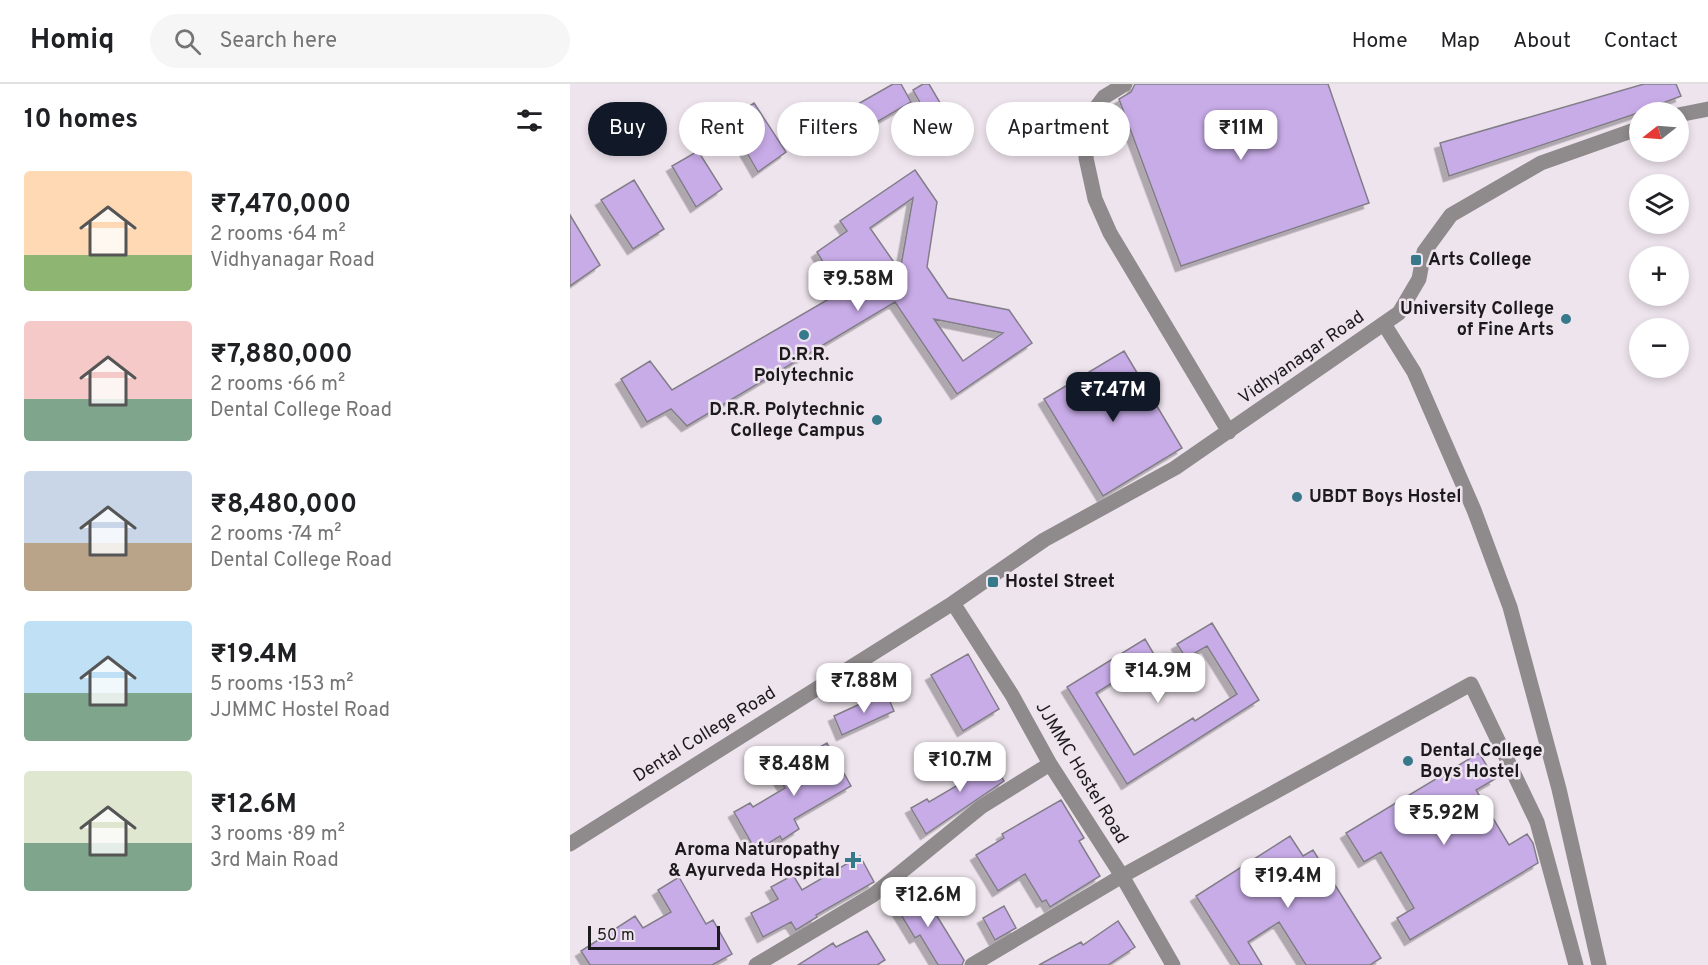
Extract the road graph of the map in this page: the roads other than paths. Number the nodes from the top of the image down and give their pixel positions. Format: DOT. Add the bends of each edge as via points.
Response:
graph roads {
  1 [pos="1125,84"];
  2 [pos="1708,109"];
  3 [pos="1689,113"];
  4 [pos="1629,132"];
  5 [pos="1384,324"];
  6 [pos="1229,432"];
  7 [pos="953,603"];
  8 [pos="1050,764"];
  9 [pos="570,844"];
  10 [pos="1122,876"];
  11 [pos="756,965"];
  12 [pos="972,965"];
  13 [pos="1173,965"];
  14 [pos="1576,965"];
  15 [pos="1599,965"];
  1 -- 6 [label="street" via="1104,97 1089,117 1086,158 1095,198 1110,233"];
  2 -- 3 [label="street"];
  4 -- 5 [label="street, Vidhyanagar Road" via="1540,163 1451,216 1424,252 1419,279 1399,313"];
  5 -- 6 [label="street, Vidhyanagar Road"];
  5 -- 15 [label="street" via="1414,372 1474,510 1510,607 1559,789"];
  6 -- 7 [label="street, Vidhyanagar Road" via="1175,468 1044,540"];
  7 -- 8 [label="street, JJMMC Hostel Road" via="1012,695"];
  7 -- 9 [label="street, Dental College Road"];
  8 -- 10 [label="street, JJMMC Hostel Road"];
  8 -- 11 [label="street" via="981,807 873,895"];
  10 -- 12 [label="street"];
  10 -- 13 [label="street, JJMMC Hostel Road"];
  10 -- 14 [label="street" via="1471,684 1537,822"];
}
